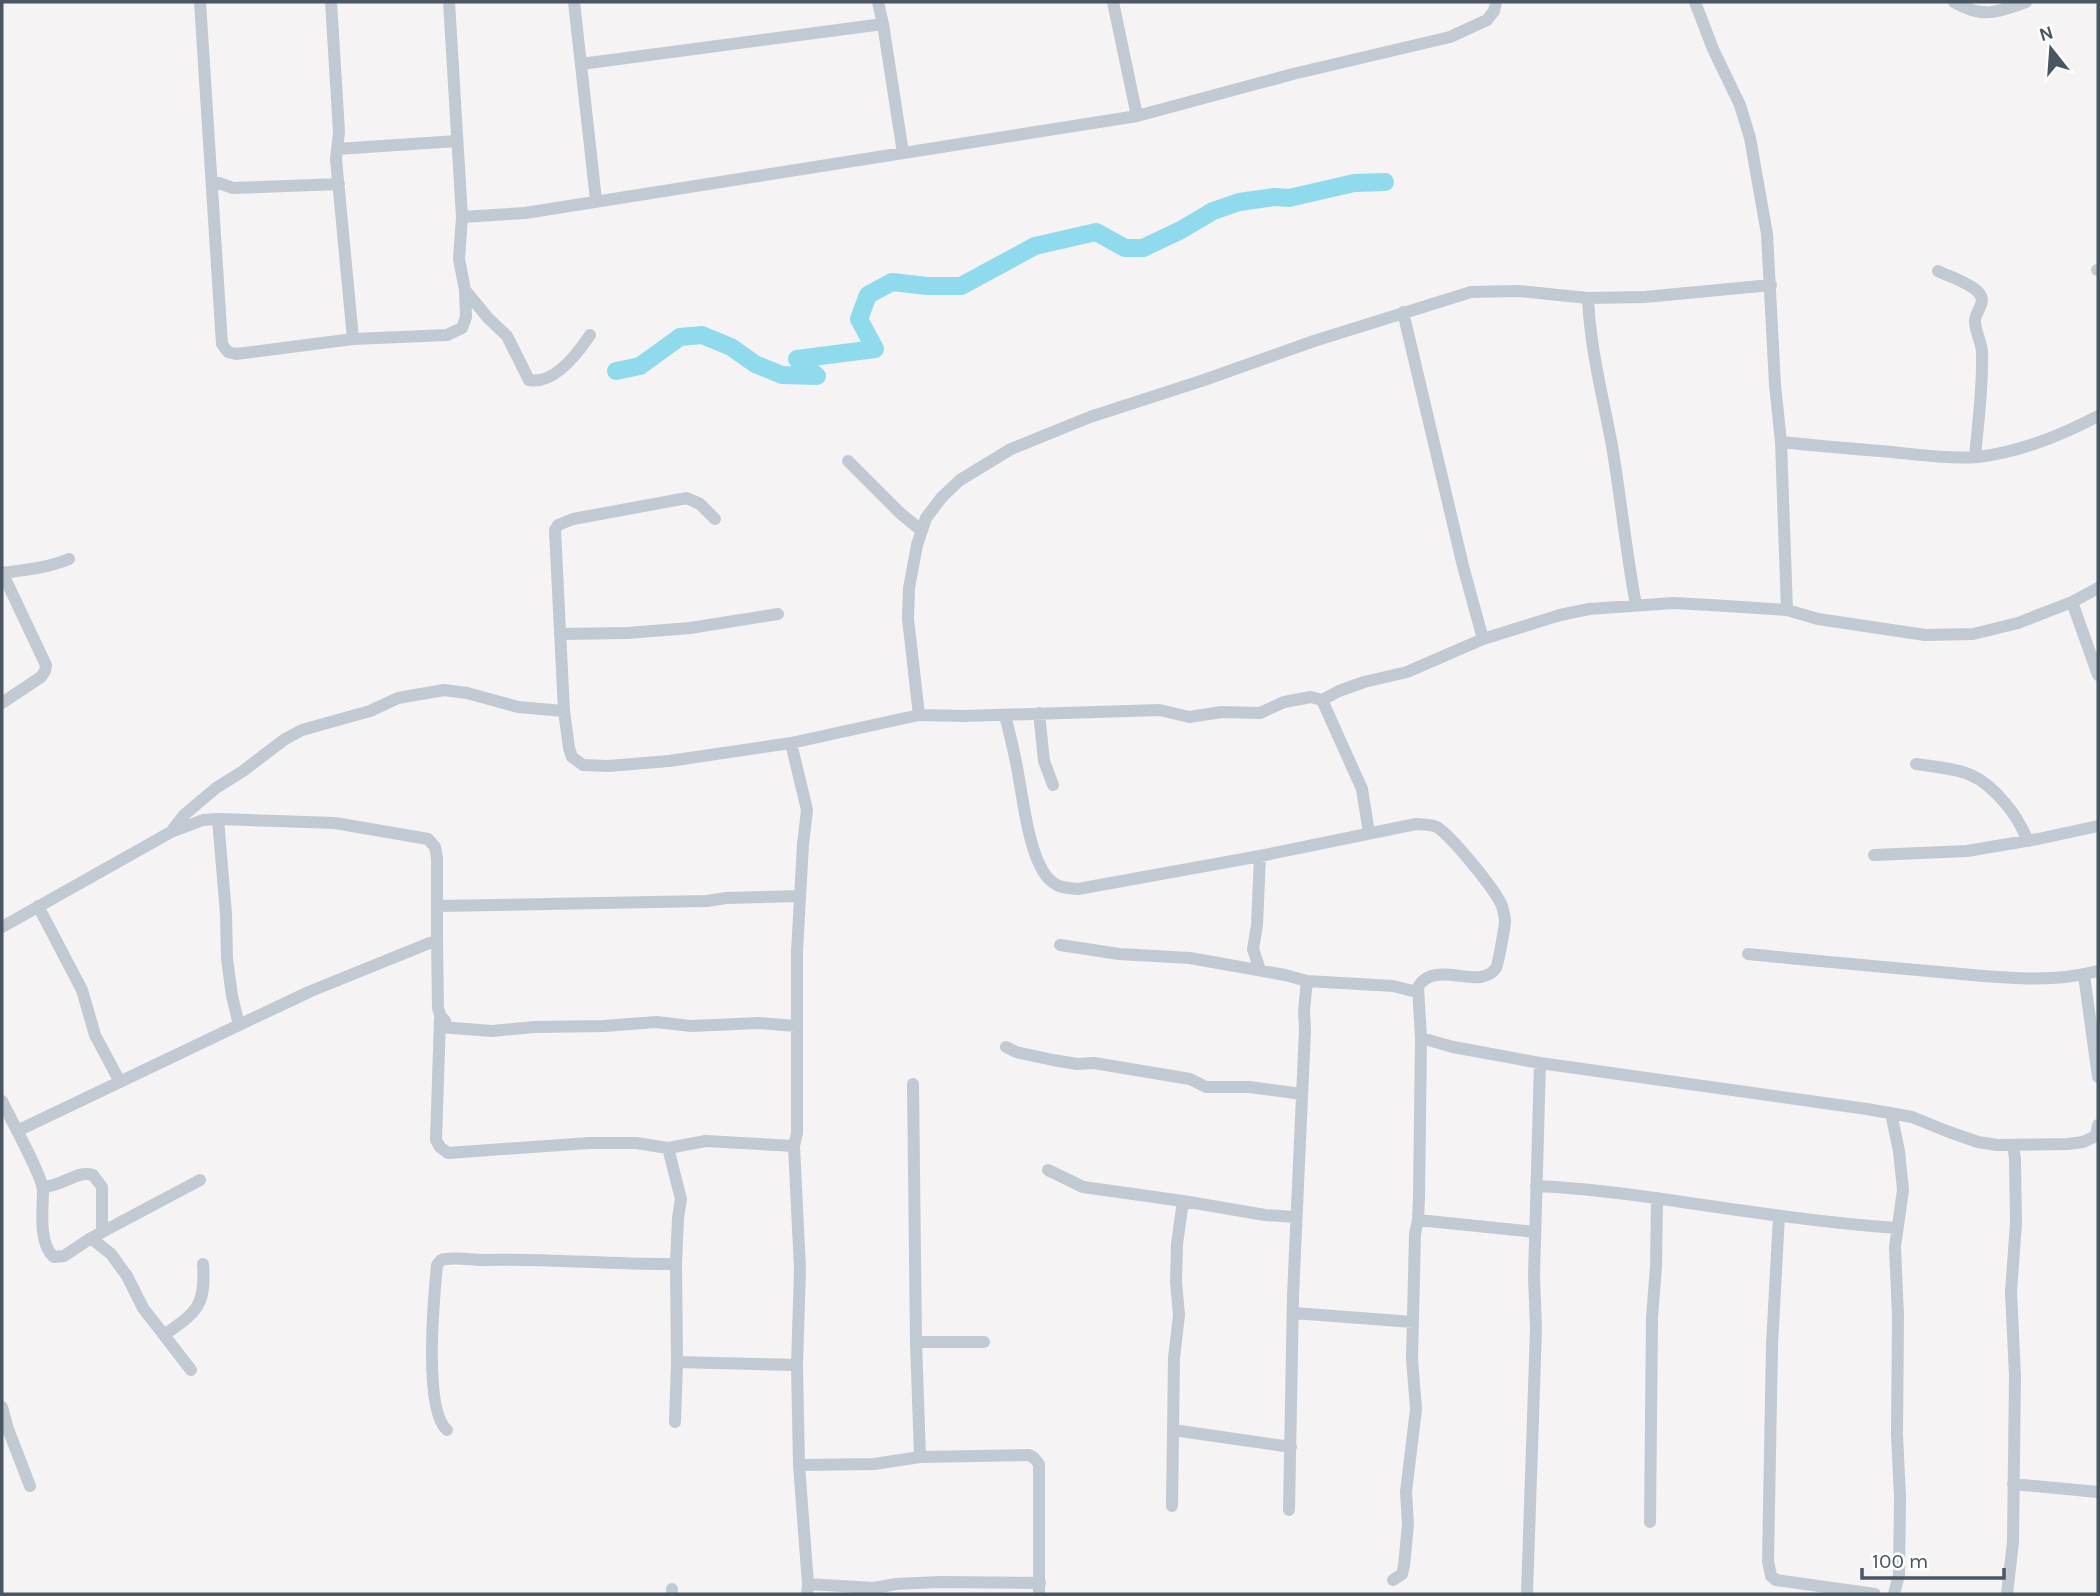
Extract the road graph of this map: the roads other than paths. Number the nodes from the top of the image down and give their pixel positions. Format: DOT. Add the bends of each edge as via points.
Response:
graph roads {
  1 [pos="200,2"];
  2 [pos="331,2"];
  3 [pos="449,2"];
  4 [pos="574,2"];
  5 [pos="878,2"];
  6 [pos="1114,2"];
  7 [pos="1496,2"];
  8 [pos="1695,2"];
  9 [pos="1954,2"];
  10 [pos="2026,2"];
  11 [pos="883,24"];
  12 [pos="581,64"];
  13 [pos="1138,116"];
  14 [pos="457,141"];
  15 [pos="337,149"];
  16 [pos="903,153"];
  17 [pos="213,181"];
  18 [pos="339,184"];
  19 [pos="596,200"];
  20 [pos="462,217"];
  21 [pos="1938,271"];
  22 [pos="1771,285"];
  23 [pos="464,290"];
  24 [pos="1588,298"];
  25 [pos="1403,312"];
  26 [pos="590,334"];
  27 [pos="353,340"];
  28 [pos="2098,416"];
  29 [pos="1781,442"];
  30 [pos="1975,457"];
  31 [pos="848,461"];
  32 [pos="715,519"];
  33 [pos="922,531"];
  34 [pos="69,559"];
  35 [pos="2,573"];
  36 [pos="2098,589"];
  37 [pos="2073,602"];
  38 [pos="1636,605"];
  39 [pos="1787,610"];
  40 [pos="778,614"];
  41 [pos="560,634"];
  42 [pos="1483,639"];
  43 [pos="2098,675"];
  44 [pos="1322,700"];
  45 [pos="2,704"];
  46 [pos="564,711"];
  47 [pos="1039,713"];
  48 [pos="919,715"];
  49 [pos="1005,715"];
  50 [pos="791,743"];
  51 [pos="1916,764"];
  52 [pos="1053,785"];
  53 [pos="218,819"];
  54 [pos="2098,826"];
  55 [pos="171,832"];
  56 [pos="1369,833"];
  57 [pos="2028,841"];
  58 [pos="1874,855"];
  59 [pos="1260,856"];
  60 [pos="799,896"];
  61 [pos="38,906"];
  62 [pos="437,906"];
  63 [pos="2,927"];
  64 [pos="437,940"];
  65 [pos="1060,945"];
  66 [pos="1748,954"];
  67 [pos="1260,970"];
  68 [pos="2098,971"];
  69 [pos="2084,975"];
  70 [pos="1307,981"];
  71 [pos="1417,992"];
  72 [pos="440,1014"];
  73 [pos="239,1025"];
  74 [pos="796,1026"];
  75 [pos="1421,1038"];
  76 [pos="1006,1047"];
  77 [pos="1539,1063"];
  78 [pos="2098,1077"];
  79 [pos="120,1082"];
  80 [pos="913,1084"];
  81 [pos="1302,1094"];
  82 [pos="2,1101"];
  83 [pos="1891,1113"];
  84 [pos="16,1131"];
  85 [pos="2097,1134"];
  86 [pos="2013,1145"];
  87 [pos="794,1146"];
  88 [pos="668,1148"];
  89 [pos="1048,1170"];
  90 [pos="200,1180"];
  91 [pos="1536,1186"];
  92 [pos="43,1187"];
  93 [pos="1657,1198"];
  94 [pos="1183,1201"];
  95 [pos="1779,1216"];
  96 [pos="1296,1217"];
  97 [pos="1418,1220"];
  98 [pos="1896,1228"];
  99 [pos="1535,1232"];
  100 [pos="97,1235"];
  101 [pos="203,1264"];
  102 [pos="676,1264"];
  103 [pos="1294,1313"];
  104 [pos="1413,1322"];
  105 [pos="164,1335"];
  106 [pos="916,1342"];
  107 [pos="984,1342"];
  108 [pos="677,1362"];
  109 [pos="797,1364"];
  110 [pos="191,1370"];
  111 [pos="2,1407"];
  112 [pos="675,1422"];
  113 [pos="5,1430"];
  114 [pos="447,1430"];
  115 [pos="1173,1430"];
  116 [pos="1291,1447"];
  117 [pos="920,1457"];
  118 [pos="799,1465"];
  119 [pos="2098,1479"];
  120 [pos="2013,1484"];
  121 [pos="30,1486"];
  122 [pos="2098,1490"];
  123 [pos="1172,1506"];
  124 [pos="1289,1510"];
  125 [pos="1650,1522"];
  126 [pos="1393,1580"];
  127 [pos="807,1589"];
  128 [pos="1040,1589"];
  129 [pos="1831,1592"];
  130 [pos="1527,1594"];
  131 [pos="1875,1594"];
  132 [pos="1894,1594"];
  133 [pos="2007,1594"];
  1 -- 17 [label="street"];
  2 -- 15 [label="street"];
  3 -- 14 [label="street"];
  4 -- 12 [label="street"];
  5 -- 11 [label="street"];
  6 -- 13 [label="street"];
  7 -- 13 [label="street" via="1487,20 1450,37"];
  8 -- 22 [label="street" via="1750,138"];
  9 -- 10 [label="street" via="1980,13"];
  11 -- 12 [label="street"];
  11 -- 16 [label="street"];
  12 -- 19 [label="street"];
  13 -- 16 [label="street"];
  14 -- 15 [label="street"];
  14 -- 20 [label="street"];
  15 -- 18 [label="street"];
  16 -- 19 [label="street"];
  17 -- 18 [label="street" via="233,188"];
  17 -- 27 [label="street" via="224,349 236,355"];
  18 -- 27 [label="street"];
  19 -- 20 [label="street" via="525,213"];
  20 -- 23 [label="street" via="459,259"];
  21 -- 30 [label="street" via="1977,291 1982,301 1975,320 1982,367"];
  22 -- 24 [label="street"];
  22 -- 29 [label="street"];
  23 -- 26 [label="street" via="507,336 528,380 538,381 558,371"];
  23 -- 27 [label="street" via="465,324 454,333"];
  24 -- 25 [label="street" via="1471,292"];
  24 -- 38 [label="street"];
  25 -- 33 [label="street" via="1036,437 960,481 926,518"];
  25 -- 42 [label="street"];
  28 -- 30 [label="street" via="2037,444"];
  29 -- 30 [label="street"];
  29 -- 39 [label="street"];
  31 -- 33 [label="street"];
  32 -- 41 [label="street" via="687,498 558,525"];
  33 -- 48 [label="street" via="909,588 908,619"];
  34 -- 35 [label="street"];
  35 -- 45 [label="street" via="46,665 41,677"];
  36 -- 37 [label="street"];
  37 -- 39 [label="street" via="2018,624 1973,634 1890,631"];
  37 -- 43 [label="street"];
  38 -- 39 [label="street"];
  38 -- 42 [label="street" via="1560,615"];
  40 -- 41 [label="street" via="690,628"];
  41 -- 46 [label="street"];
  42 -- 44 [label="street" via="1407,672 1364,682"];
  44 -- 47 [label="street" via="1311,697 1284,702 1260,713 1189,717 1160,710"];
  44 -- 56 [label="street" via="1362,789"];
  46 -- 50 [label="street" via="572,757 583,765 669,761"];
  46 -- 55 [label="street" via="518,707 444,690 398,698 285,739 216,788"];
  47 -- 49 [label="street"];
  47 -- 52 [label="street" via="1044,761"];
  48 -- 49 [label="street"];
  48 -- 50 [label="street"];
  49 -- 59 [label="street" via="1035,853 1047,877 1060,888 1078,889"];
  50 -- 60 [label="street" via="807,810"];
  51 -- 57 [label="street" via="1964,772 1987,783 2010,808"];
  53 -- 55 [label="street"];
  53 -- 62 [label="street" via="335,823 428,839 437,858"];
  53 -- 73 [label="street" via="227,960"];
  54 -- 57 [label="street"];
  55 -- 61 [label="street"];
  56 -- 59 [label="street"];
  56 -- 71 [label="street" via="1434,825 1501,904 1505,922 1495,970 1475,977 1426,976"];
  57 -- 58 [label="street" via="1967,851"];
  59 -- 67 [label="street" via="1253,949"];
  60 -- 62 [label="street"];
  60 -- 74 [label="street"];
  61 -- 63 [label="street"];
  61 -- 79 [label="street" via="82,990 94,1035"];
  62 -- 64 [label="street"];
  64 -- 72 [label="street"];
  64 -- 73 [label="street"];
  65 -- 67 [label="street"];
  66 -- 69 [label="street" via="2043,980"];
  67 -- 70 [label="street"];
  68 -- 69 [label="street"];
  69 -- 78 [label="street"];
  70 -- 71 [label="street" via="1393,986"];
  70 -- 81 [label="street"];
  71 -- 75 [label="street"];
  72 -- 74 [label="street" via="445,1021 440,1027 492,1031 656,1022"];
  72 -- 88 [label="street" via="436,1140 448,1153 589,1143"];
  73 -- 79 [label="street"];
  74 -- 87 [label="street"];
  75 -- 77 [label="street"];
  75 -- 97 [label="street"];
  76 -- 81 [label="street" via="1053,1060 1190,1079 1206,1087"];
  77 -- 83 [label="street"];
  77 -- 91 [label="street"];
  79 -- 84 [label="street"];
  80 -- 106 [label="street"];
  81 -- 96 [label="street"];
  82 -- 84 [label="street"];
  83 -- 86 [label="street" via="1978,1142"];
  83 -- 98 [label="street" via="1903,1190"];
  84 -- 92 [label="street"];
  85 -- 86 [label="street" via="2083,1142"];
  86 -- 120 [label="street"];
  87 -- 88 [label="street" via="706,1141"];
  87 -- 109 [label="street" via="800,1269"];
  88 -- 102 [label="street" via="681,1199"];
  89 -- 94 [label="street" via="1083,1187"];
  90 -- 100 [label="street"];
  91 -- 93 [label="street"];
  91 -- 99 [label="street"];
  92 -- 100 [label="street" via="62,1184 82,1173 93,1175 102,1186"];
  92 -- 100 [label="street" via="48,1252 65,1256"];
  93 -- 95 [label="street"];
  93 -- 125 [label="street"];
  94 -- 96 [label="street"];
  94 -- 115 [label="street" via="1177,1244 1179,1315"];
  95 -- 98 [label="street"];
  95 -- 129 [label="street" via="1768,1561 1776,1580"];
  96 -- 103 [label="street"];
  97 -- 99 [label="street"];
  97 -- 104 [label="street"];
  98 -- 132 [label="street" via="1900,1497 1899,1575"];
  99 -- 130 [label="street"];
  100 -- 105 [label="street"];
  101 -- 105 [label="street" via="201,1303"];
  102 -- 108 [label="street"];
  102 -- 114 [label="street" via="440,1261 431,1321 433,1387 440,1424"];
  103 -- 104 [label="street"];
  103 -- 116 [label="street"];
  104 -- 126 [label="street" via="1416,1409 1406,1492 1408,1524 1402,1574"];
  105 -- 110 [label="street"];
  106 -- 107 [label="street"];
  106 -- 117 [label="street"];
  108 -- 109 [label="street"];
  108 -- 112 [label="street"];
  109 -- 118 [label="street"];
  111 -- 113 [label="street"];
  113 -- 121 [label="street"];
  115 -- 116 [label="street"];
  115 -- 123 [label="street"];
  116 -- 124 [label="street"];
  117 -- 118 [label="street" via="874,1464"];
  117 -- 128 [label="street" via="1034,1458 1039,1464"];
  118 -- 127 [label="street"];
  119 -- 122 [label="street"];
  120 -- 122 [label="street"];
  120 -- 133 [label="street"];
  127 -- 128 [label="street" via="940,1582"];
  129 -- 131 [label="street"];
}
